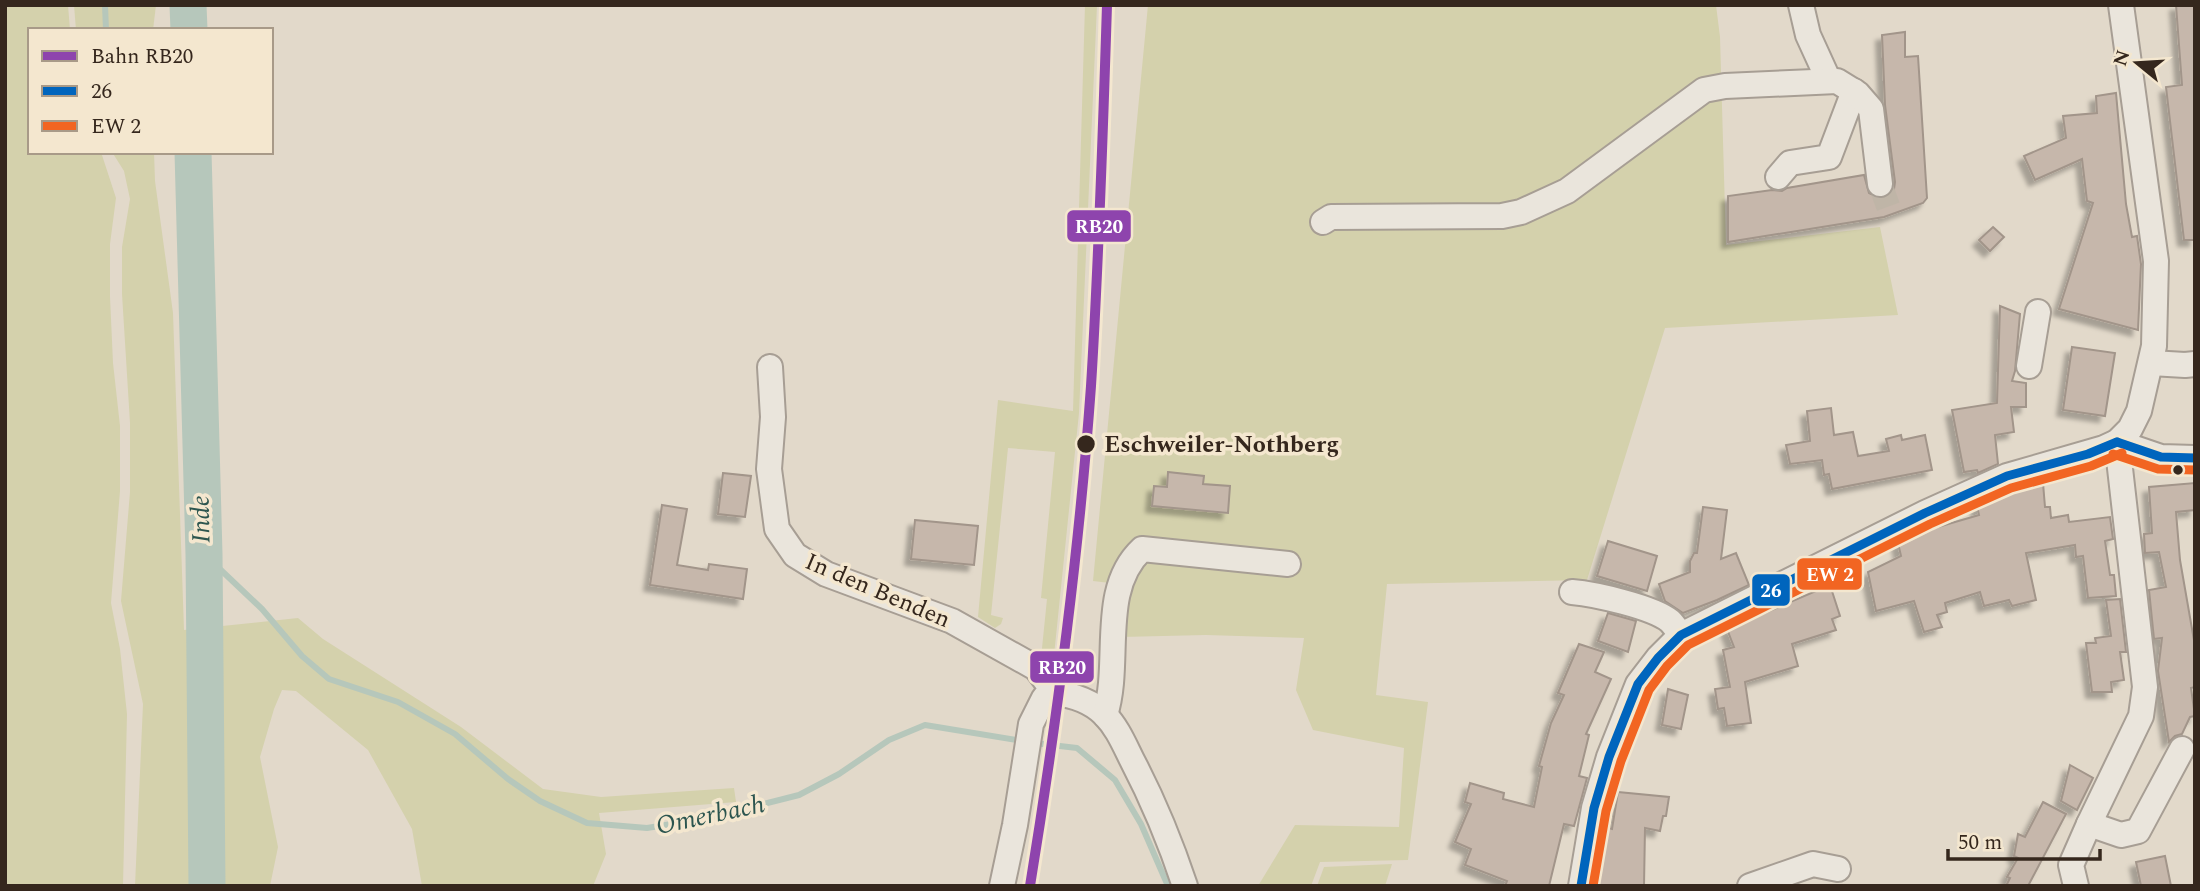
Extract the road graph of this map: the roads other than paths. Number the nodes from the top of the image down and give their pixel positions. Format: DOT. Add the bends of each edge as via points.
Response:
graph roads {
  1 [pos="1801,5"];
  2 [pos="2122,5"];
  3 [pos="1829,81"];
  4 [pos="1854,92"];
  5 [pos="1778,177"];
  6 [pos="1880,184"];
  7 [pos="1322,222"];
  8 [pos="2038,312"];
  9 [pos="2151,363"];
  10 [pos="2195,364"];
  11 [pos="2029,366"];
  12 [pos="770,367"];
  13 [pos="2117,442"];
  14 [pos="2195,458"];
  15 [pos="1288,564"];
  16 [pos="1572,592"];
  17 [pos="1681,635"];
  18 [pos="1041,708"];
  19 [pos="1105,715"];
  20 [pos="2182,749"];
  21 [pos="2089,824"];
  22 [pos="1838,869"];
  23 [pos="2074,876"];
  24 [pos="1002,886"];
  25 [pos="1185,886"];
  26 [pos="1581,886"];
  27 [pos="1750,886"];
  1 -- 3 [label="street" via="1808,35"];
  2 -- 9 [label="street" via="2156,261"];
  3 -- 4 [label="street"];
  3 -- 7 [label="street" via="1704,90 1567,191 1521,212 1502,216 1331,216"];
  4 -- 5 [label="street" via="1829,158 1790,163"];
  4 -- 6 [label="street" via="1871,109"];
  8 -- 11 [label="street"];
  9 -- 10 [label="street"];
  9 -- 13 [label="street" via="2139,411"];
  12 -- 18 [label="street, In den Benden" via="770,481 777,529 795,555 826,574 952,621 1036,668"];
  13 -- 14 [label="street" via="2161,457"];
  13 -- 17 [label="street" via="2007,476"];
  13 -- 21 [label="street" via="2144,701"];
  15 -- 19 [label="street" via="1142,549 1123,575 1116,600 1111,695"];
  16 -- 17 [label="street" via="1656,614 1670,621"];
  17 -- 26 [label="street" via="1638,684 1594,808"];
  18 -- 19 [label="street" via="1078,698"];
  18 -- 24 [label="street"];
  19 -- 25 [label="street" via="1162,820"];
  20 -- 21 [label="street" via="2138,831 2121,835"];
  21 -- 23 [label="street"];
  22 -- 27 [label="street" via="1813,864"];
}
